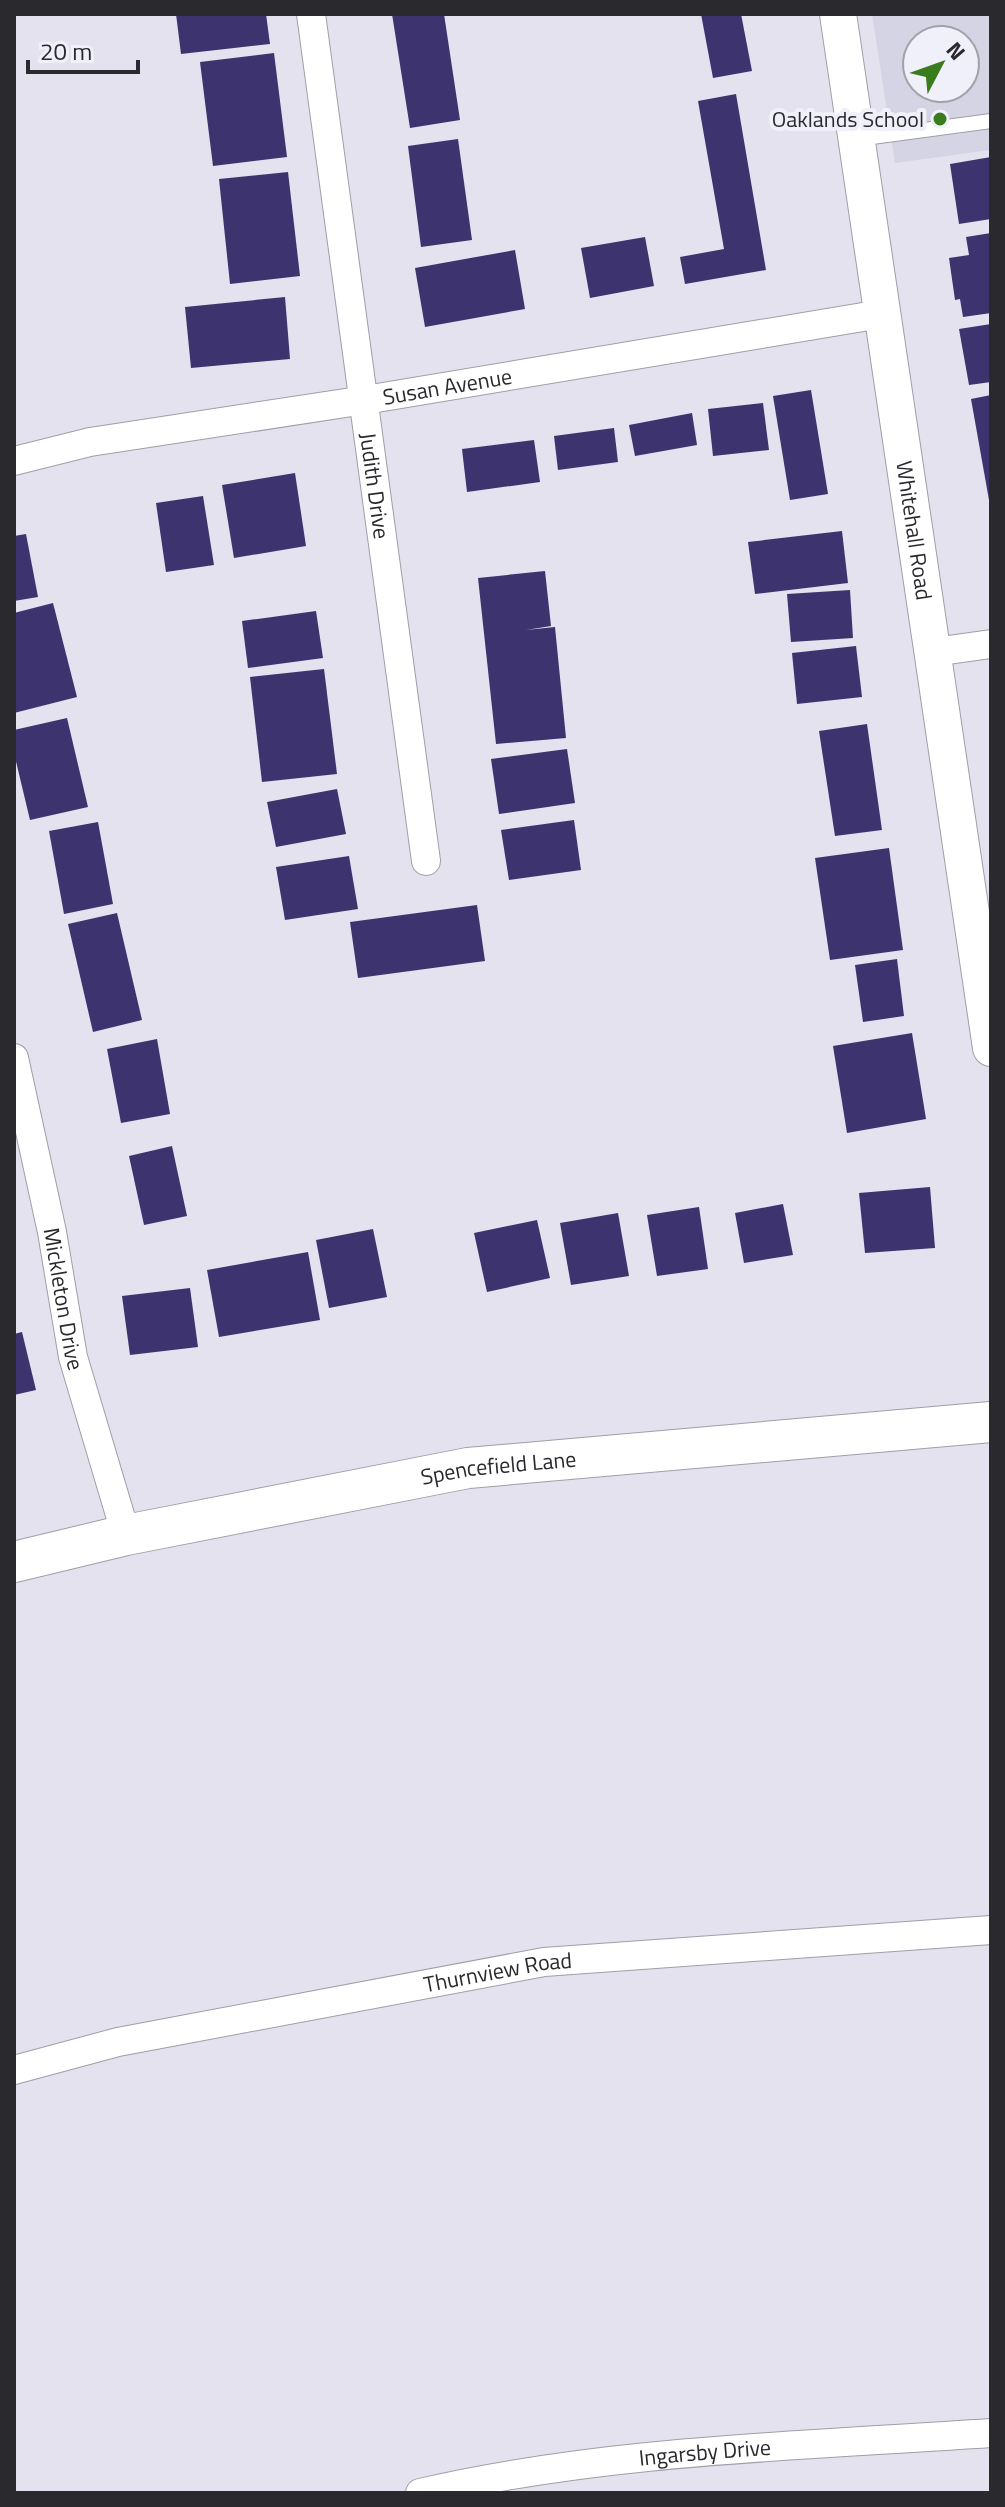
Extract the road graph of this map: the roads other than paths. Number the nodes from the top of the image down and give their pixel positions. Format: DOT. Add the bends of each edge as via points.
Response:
graph roads {
  1 [pos="311,14"];
  2 [pos="838,14"];
  3 [pos="991,121"];
  4 [pos="855,139"];
  5 [pos="881,314"];
  6 [pos="365,400"];
  7 [pos="14,461"];
  8 [pos="991,644"];
  9 [pos="934,652"];
  10 [pos="426,861"];
  11 [pos="991,1048"];
  12 [pos="14,1058"];
  13 [pos="991,1422"];
  14 [pos="126,1535"];
  15 [pos="14,1562"];
  16 [pos="991,1930"];
  17 [pos="14,2070"];
  18 [pos="991,2433"];
  19 [pos="420,2493"];
  1 -- 6 [label="street, Judith Drive"];
  2 -- 4 [label="street, Whitehall Road"];
  3 -- 4 [label="lane"];
  4 -- 5 [label="street, Whitehall Road"];
  5 -- 6 [label="street, Susan Avenue"];
  5 -- 9 [label="street, Whitehall Road"];
  6 -- 7 [label="street, Susan Avenue" via="90,442"];
  6 -- 10 [label="street, Judith Drive"];
  8 -- 9 [label="street"];
  9 -- 11 [label="street, Whitehall Road"];
  12 -- 14 [label="street, Mickleton Drive" via="73,1357"];
  13 -- 14 [label="main road, Spencefield Lane" via="468,1468"];
  14 -- 15 [label="main road, Spencefield Lane"];
  16 -- 17 [label="street, Thurnview Road" via="544,1962 118,2042"];
  18 -- 19 [label="street, Ingarsby Drive" via="621,2459"];
}
